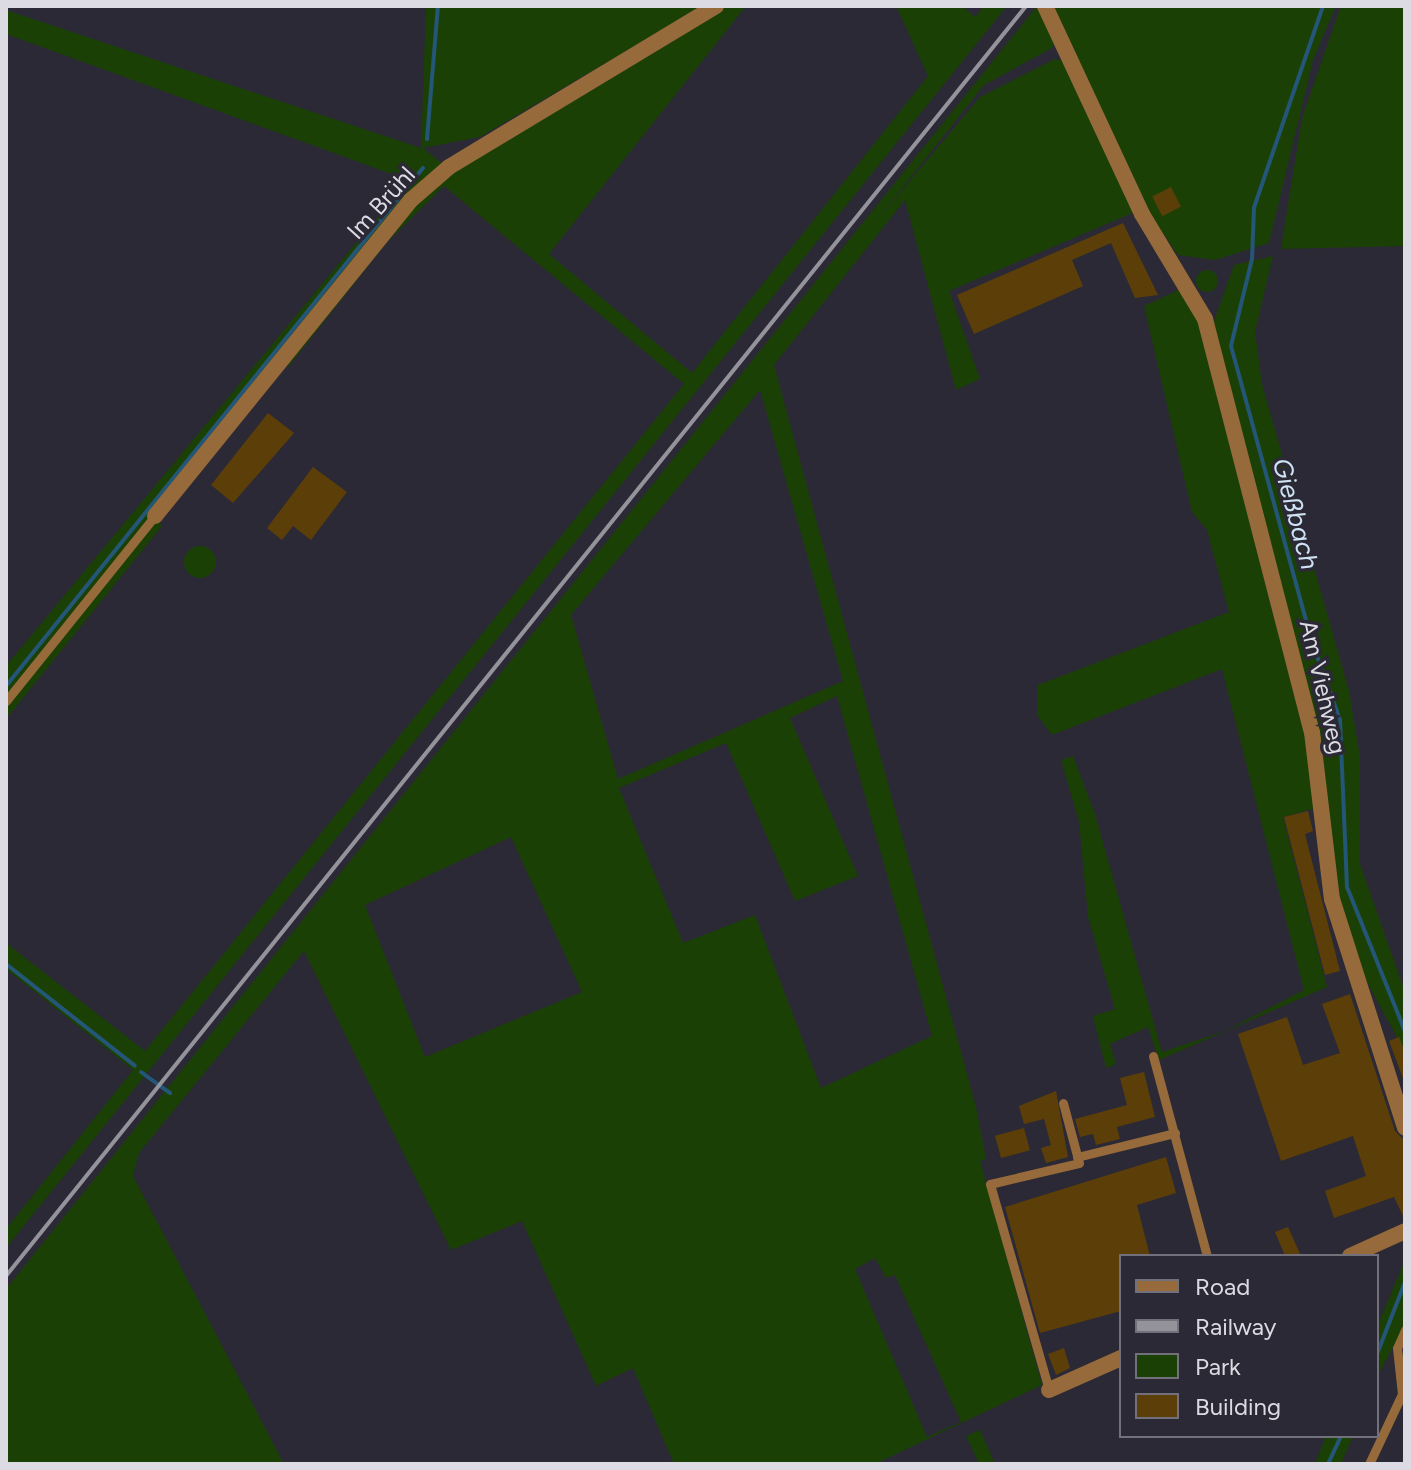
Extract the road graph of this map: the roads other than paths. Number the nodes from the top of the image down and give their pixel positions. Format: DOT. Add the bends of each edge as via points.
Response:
graph roads {
  1 [pos="716,6"];
  2 [pos="1045,6"];
  3 [pos="155,516"];
  4 [pos="6,701"];
  5 [pos="1153,1056"];
  6 [pos="1063,1103"];
  7 [pos="1405,1128"];
  8 [pos="1175,1133"];
  9 [pos="1077,1157"];
  10 [pos="1405,1231"];
  11 [pos="1206,1254"];
  12 [pos="1354,1254"];
  13 [pos="1405,1330"];
  14 [pos="1119,1359"];
  15 [pos="1049,1390"];
  16 [pos="1369,1464"];
  1 -- 3 [label="street, Im Brühl" via="449,167 411,200"];
  2 -- 7 [label="street, Am Viehweg" via="1142,214 1205,319 1312,732 1335,911"];
  3 -- 4 [label="lane"];
  5 -- 8 [label="lane"];
  6 -- 9 [label="lane"];
  8 -- 9 [label="lane"];
  8 -- 11 [label="lane"];
  9 -- 15 [label="lane" via="1079,1163 990,1184"];
  10 -- 12 [label="street"];
  13 -- 16 [label="lane" via="1397,1348 1402,1394"];
  14 -- 15 [label="street"];
}
